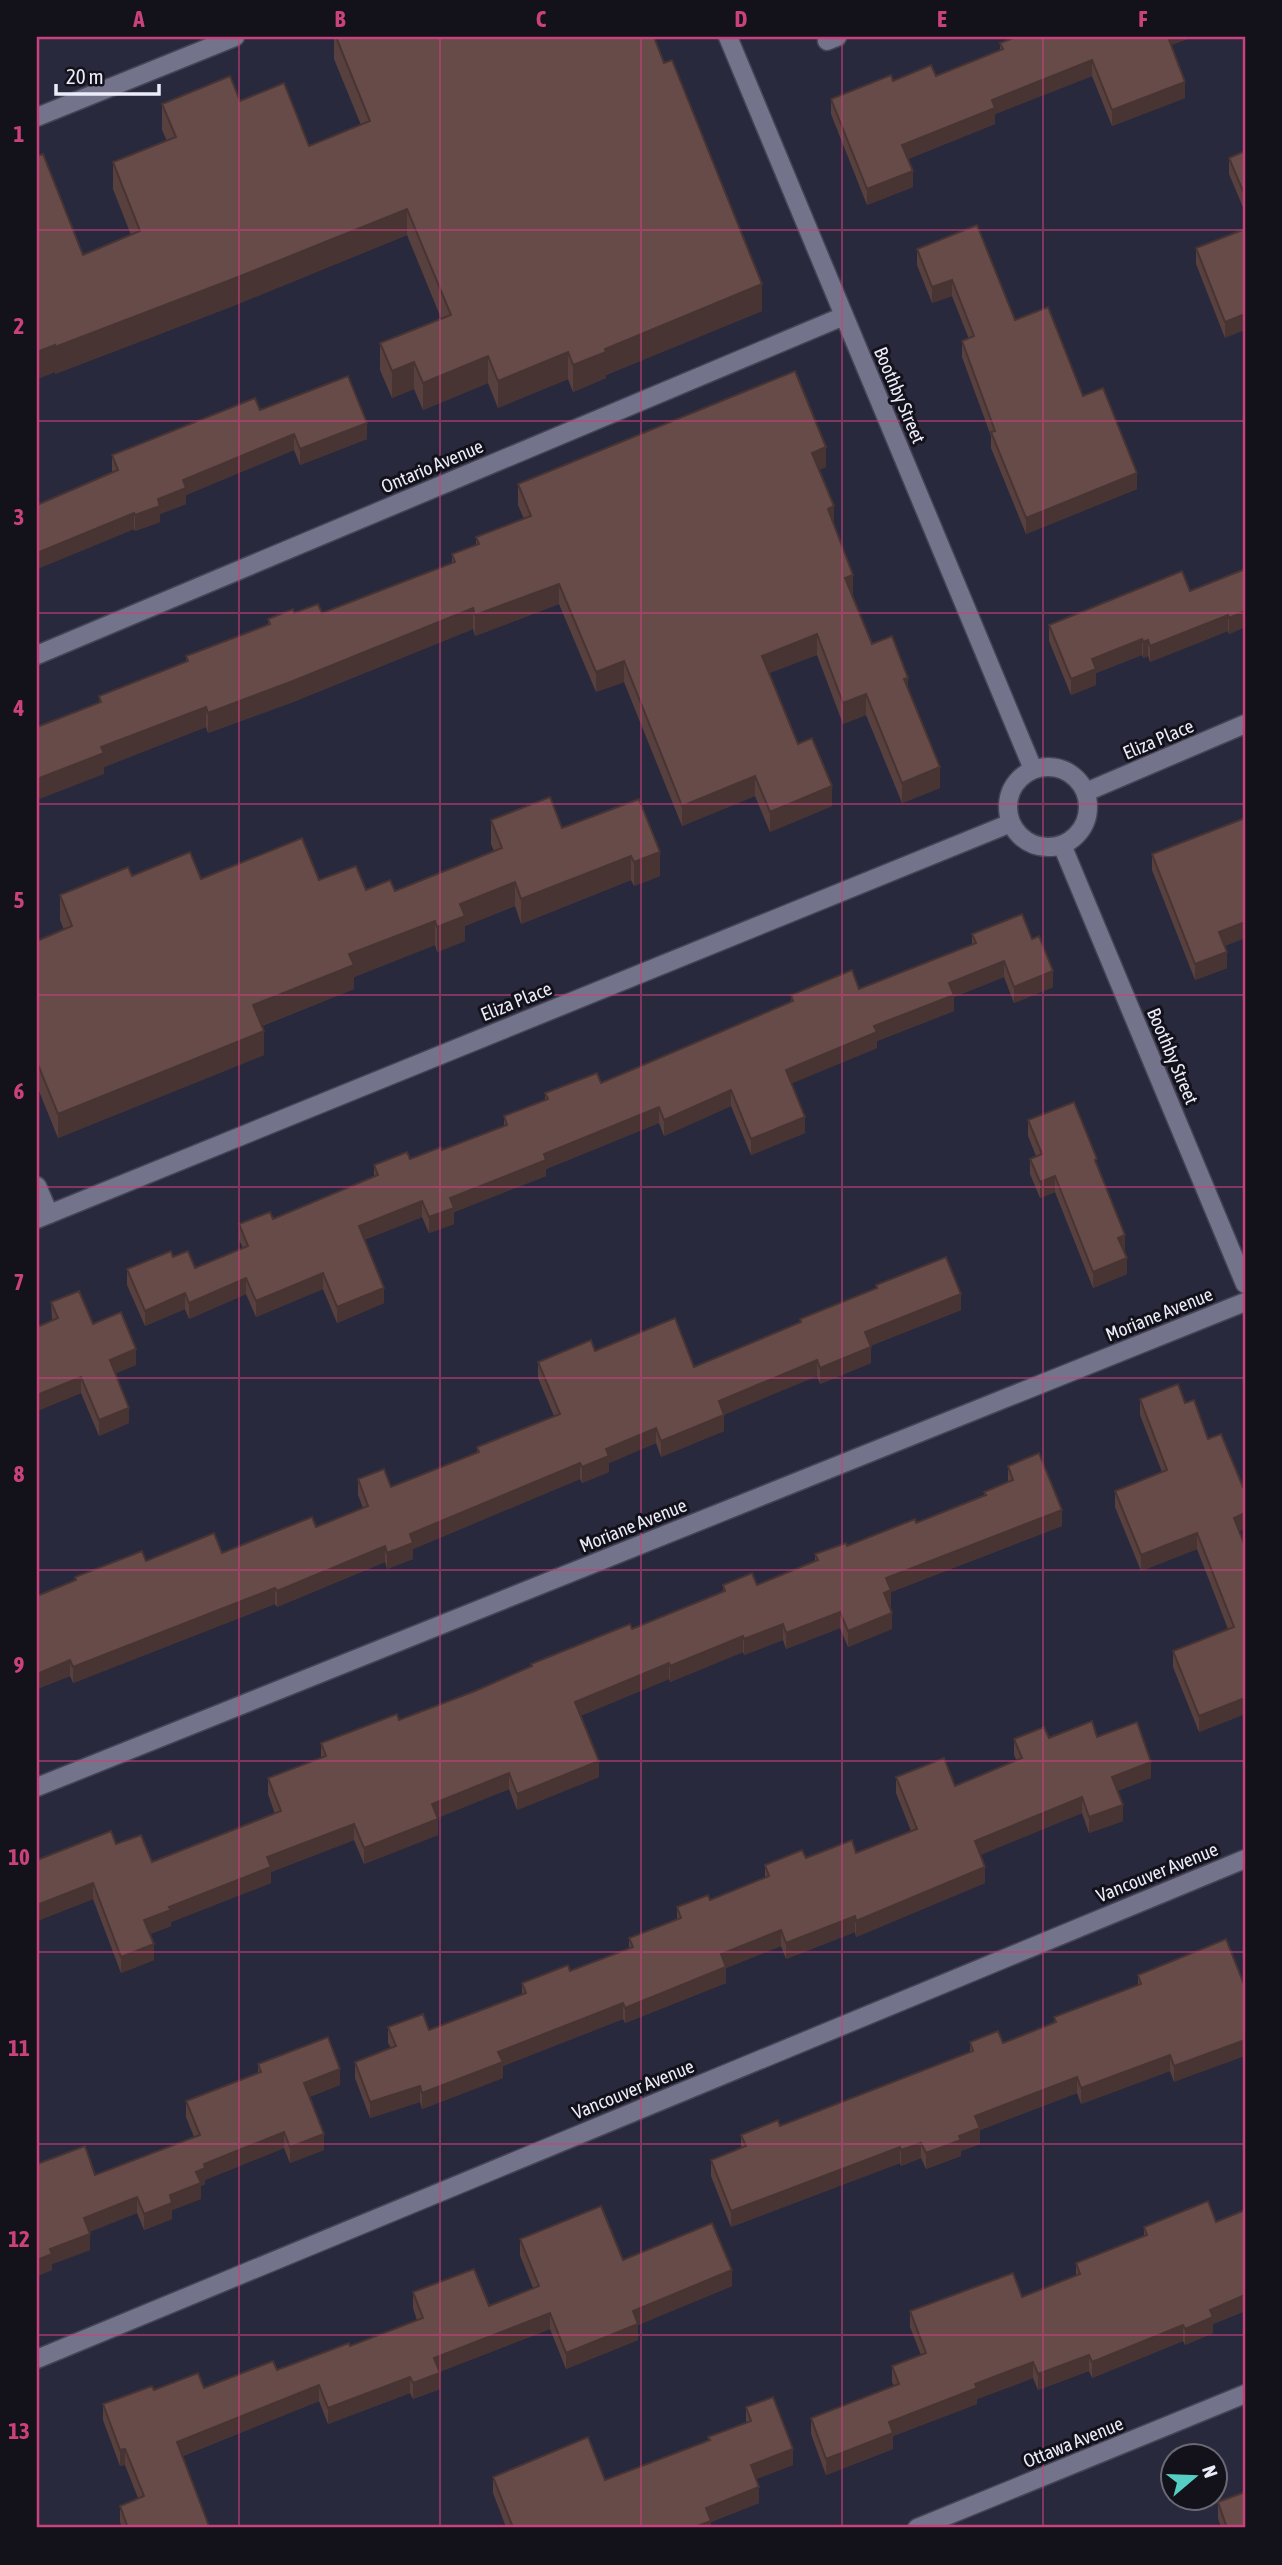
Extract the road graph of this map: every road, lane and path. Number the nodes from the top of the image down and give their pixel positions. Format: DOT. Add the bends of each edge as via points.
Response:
graph roads {
  1 [pos="235,37"];
  2 [pos="728,37"];
  3 [pos="37,117"];
  4 [pos="844,316"];
  5 [pos="37,655"];
  6 [pos="1245,724"];
  7 [pos="1033,769"];
  8 [pos="1086,792"];
  9 [pos="1011,823"];
  10 [pos="1062,845"];
  11 [pos="37,1186"];
  12 [pos="43,1217"];
  13 [pos="1245,1283"];
  14 [pos="1245,1302"];
  15 [pos="37,1787"];
  16 [pos="1245,1859"];
  17 [pos="37,2358"];
  18 [pos="1245,2394"];
  19 [pos="917,2528"];
  1 -- 3 [label="street"];
  2 -- 4 [label="street, Boothby Street"];
  4 -- 5 [label="street, Ontario Avenue"];
  4 -- 7 [label="street, Boothby Street"];
  6 -- 8 [label="street, Eliza Place"];
  7 -- 8 [label="street" via="1058,767 1070,772"];
  7 -- 9 [label="street" via="1013,786 1008,810"];
  8 -- 10 [label="street" via="1088,817 1082,829"];
  9 -- 10 [label="street" via="1027,841"];
  9 -- 12 [label="street, Eliza Place"];
  10 -- 13 [label="street, Boothby Street"];
  11 -- 12 [label="street"];
  14 -- 15 [label="street, Moriane Avenue"];
  16 -- 17 [label="street, Vancouver Avenue"];
  18 -- 19 [label="street, Ottawa Avenue"];
}
